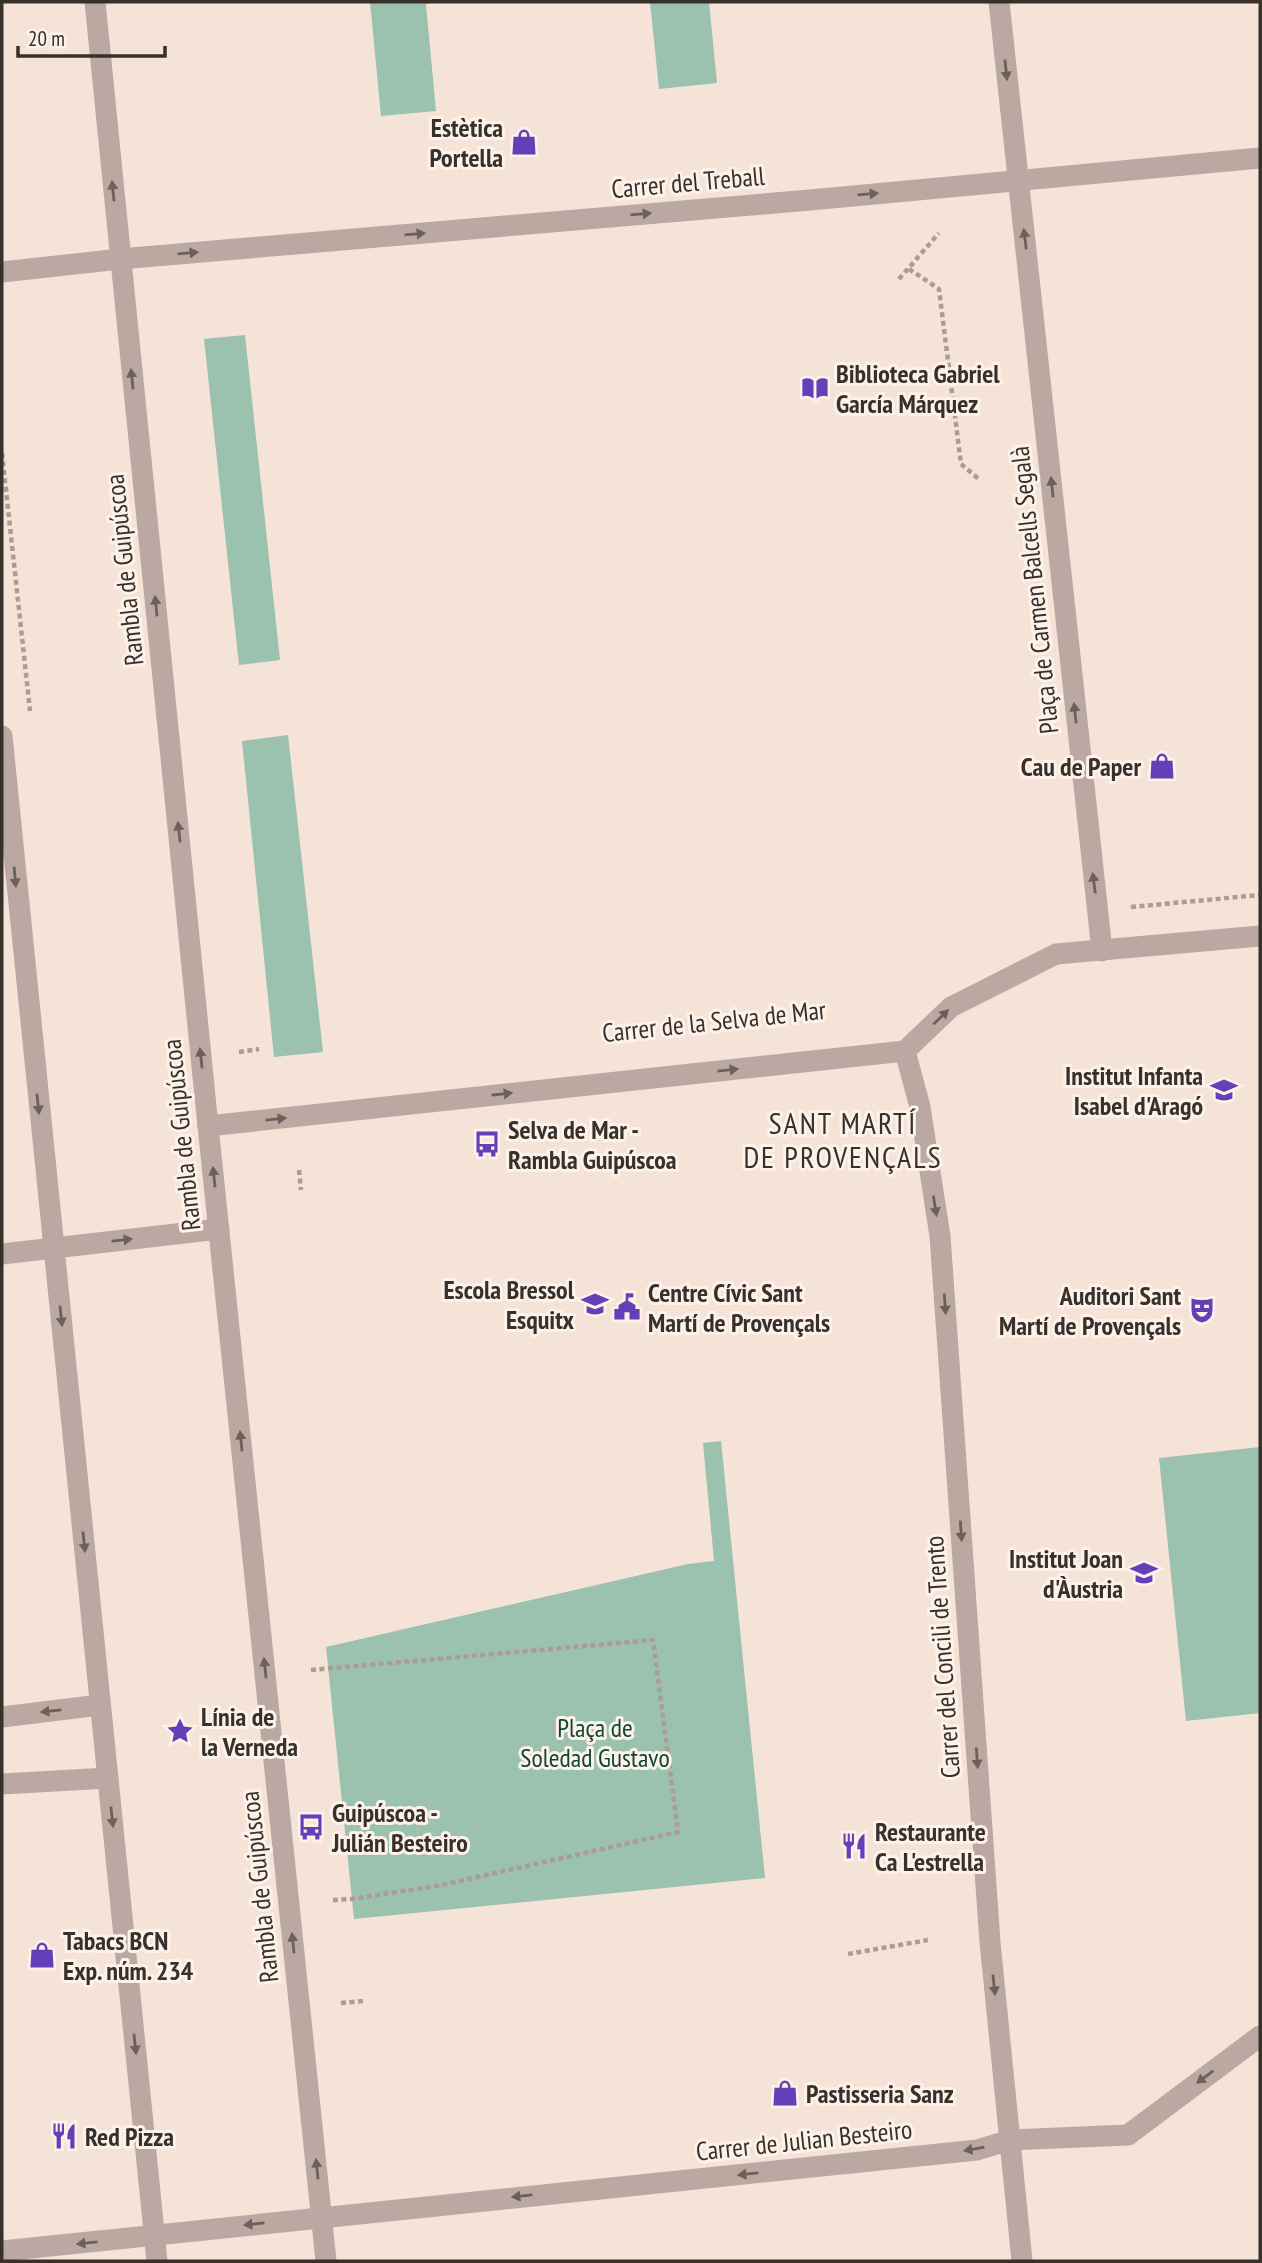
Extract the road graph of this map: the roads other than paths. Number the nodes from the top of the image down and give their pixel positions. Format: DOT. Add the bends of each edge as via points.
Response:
graph roads {
  1 [pos="95,2"];
  2 [pos="999,2"];
  3 [pos="1260,158"];
  4 [pos="1018,181"];
  5 [pos="120,259"];
  6 [pos="2,272"];
  7 [pos="3,748"];
  8 [pos="1260,936"];
  9 [pos="1102,951"];
  10 [pos="905,1051"];
  11 [pos="208,1126"];
  12 [pos="219,1229"];
  13 [pos="54,1248"];
  14 [pos="2,1254"];
  15 [pos="100,1705"];
  16 [pos="2,1717"];
  17 [pos="108,1778"];
  18 [pos="2,1784"];
  19 [pos="1260,2036"];
  20 [pos="1010,2140"];
  21 [pos="322,2216"];
  22 [pos="155,2236"];
  23 [pos="2,2251"];
  24 [pos="158,2261"];
  25 [pos="326,2261"];
  26 [pos="1022,2261"];
  5 -- 1 [label="street, Rambla de Guipúscoa, one-way"];
  2 -- 4 [label="street, one-way"];
  3 -- 4 [label="street, Carrer del Treball"];
  5 -- 4 [label="street, Carrer del Treball, one-way"];
  9 -- 4 [label="street, Plaça de Carmen Balcells Segalà, one-way"];
  5 -- 6 [label="street, Carrer del Treball"];
  11 -- 5 [label="street, Rambla de Guipúscoa, one-way"];
  7 -- 13 [label="street, one-way"];
  8 -- 9 [label="street"];
  10 -- 9 [label="street, one-way" via="951,1007 1056,954"];
  11 -- 10 [label="street, Carrer de la Selva de Mar, one-way"];
  10 -- 20 [label="street, Carrer del Concili de Trento, one-way" via="920,1107 941,1246 990,1942"];
  12 -- 11 [label="street, Rambla de Guipúscoa, one-way"];
  13 -- 12 [label="street, one-way"];
  21 -- 12 [label="street, Rambla de Guipúscoa, one-way"];
  13 -- 14 [label="street"];
  13 -- 15 [label="street, one-way"];
  15 -- 16 [label="street, one-way"];
  15 -- 17 [label="street"];
  17 -- 18 [label="street"];
  17 -- 22 [label="street, one-way"];
  19 -- 20 [label="street, Carrer de Julian Besteiro, one-way" via="1128,2135"];
  20 -- 21 [label="street, Carrer de Julian Besteiro, one-way" via="977,2150"];
  20 -- 26 [label="street, Carrer del Concili de Trento"];
  21 -- 22 [label="street, Carrer de Julian Besteiro, one-way"];
  21 -- 25 [label="street, Rambla de Guipúscoa"];
  22 -- 23 [label="street, Carrer de Julian Besteiro, one-way"];
  22 -- 24 [label="street"];
}
